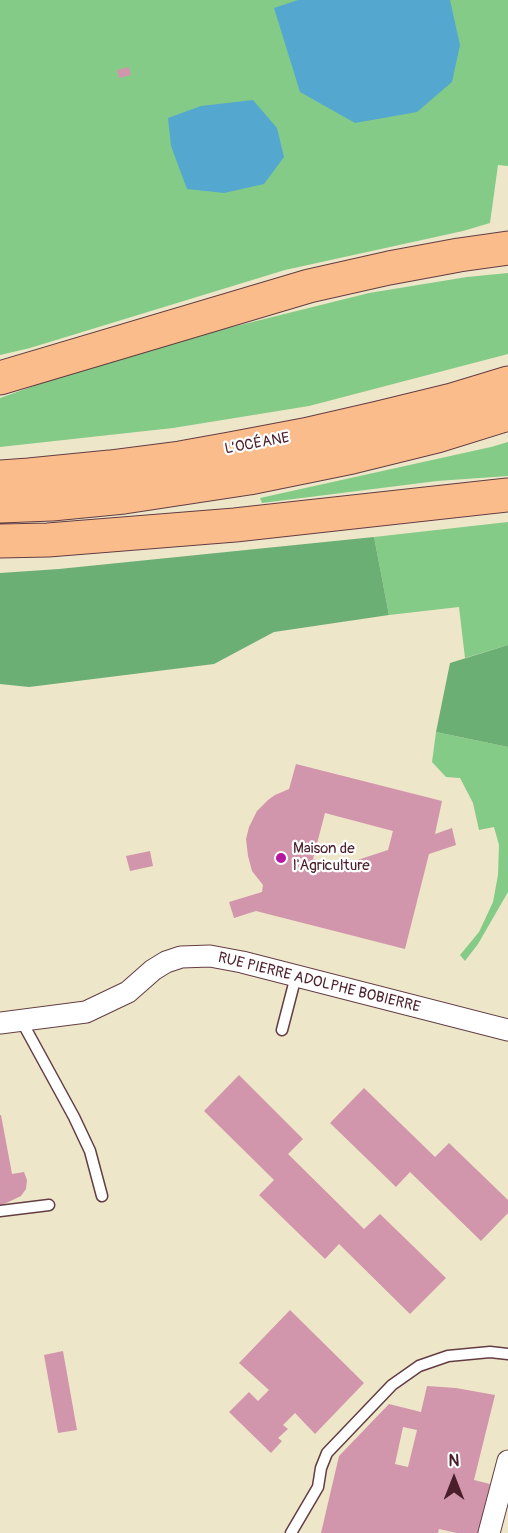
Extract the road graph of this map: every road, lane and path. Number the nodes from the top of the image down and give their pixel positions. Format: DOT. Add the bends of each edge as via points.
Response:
graph roads {
  1 [pos="508,248"];
  2 [pos="0,378"];
  3 [pos="508,383"];
  4 [pos="508,414"];
  5 [pos="0,477"];
  6 [pos="508,495"];
  7 [pos="0,506"];
  8 [pos="0,541"];
  9 [pos="296,976"];
  10 [pos="21,1020"];
  11 [pos="0,1023"];
  12 [pos="282,1030"];
  13 [pos="508,1030"];
  14 [pos="102,1196"];
  15 [pos="48,1204"];
  16 [pos="0,1211"];
  17 [pos="508,1354"];
  18 [pos="508,1461"];
  19 [pos="291,1533"];
  20 [pos="489,1533"];
  1 -- 2 [label="highway" via="412,263 309,286"];
  3 -- 5 [label="highway, L’OCÉANE" via="378,418 241,447 110,467"];
  4 -- 7 [label="highway, L’OCÉANE" via="437,436 249,478 124,497"];
  6 -- 8 [label="highway" via="235,525"];
  9 -- 10 [label="street, RUE PIERRE ADOLPHE BOBIERRE" via="215,957 181,957 153,970 128,992 86,1012"];
  9 -- 12 [label="lane"];
  9 -- 13 [label="street, RUE PIERRE ADOLPHE BOBIERRE"];
  10 -- 11 [label="street, RUE PIERRE ADOLPHE BOBIERRE"];
  10 -- 14 [label="lane" via="90,1151"];
  15 -- 16 [label="lane"];
  17 -- 19 [label="lane" via="448,1356 418,1366 392,1384 327,1453 318,1486"];
  18 -- 20 [label="street"];
}
